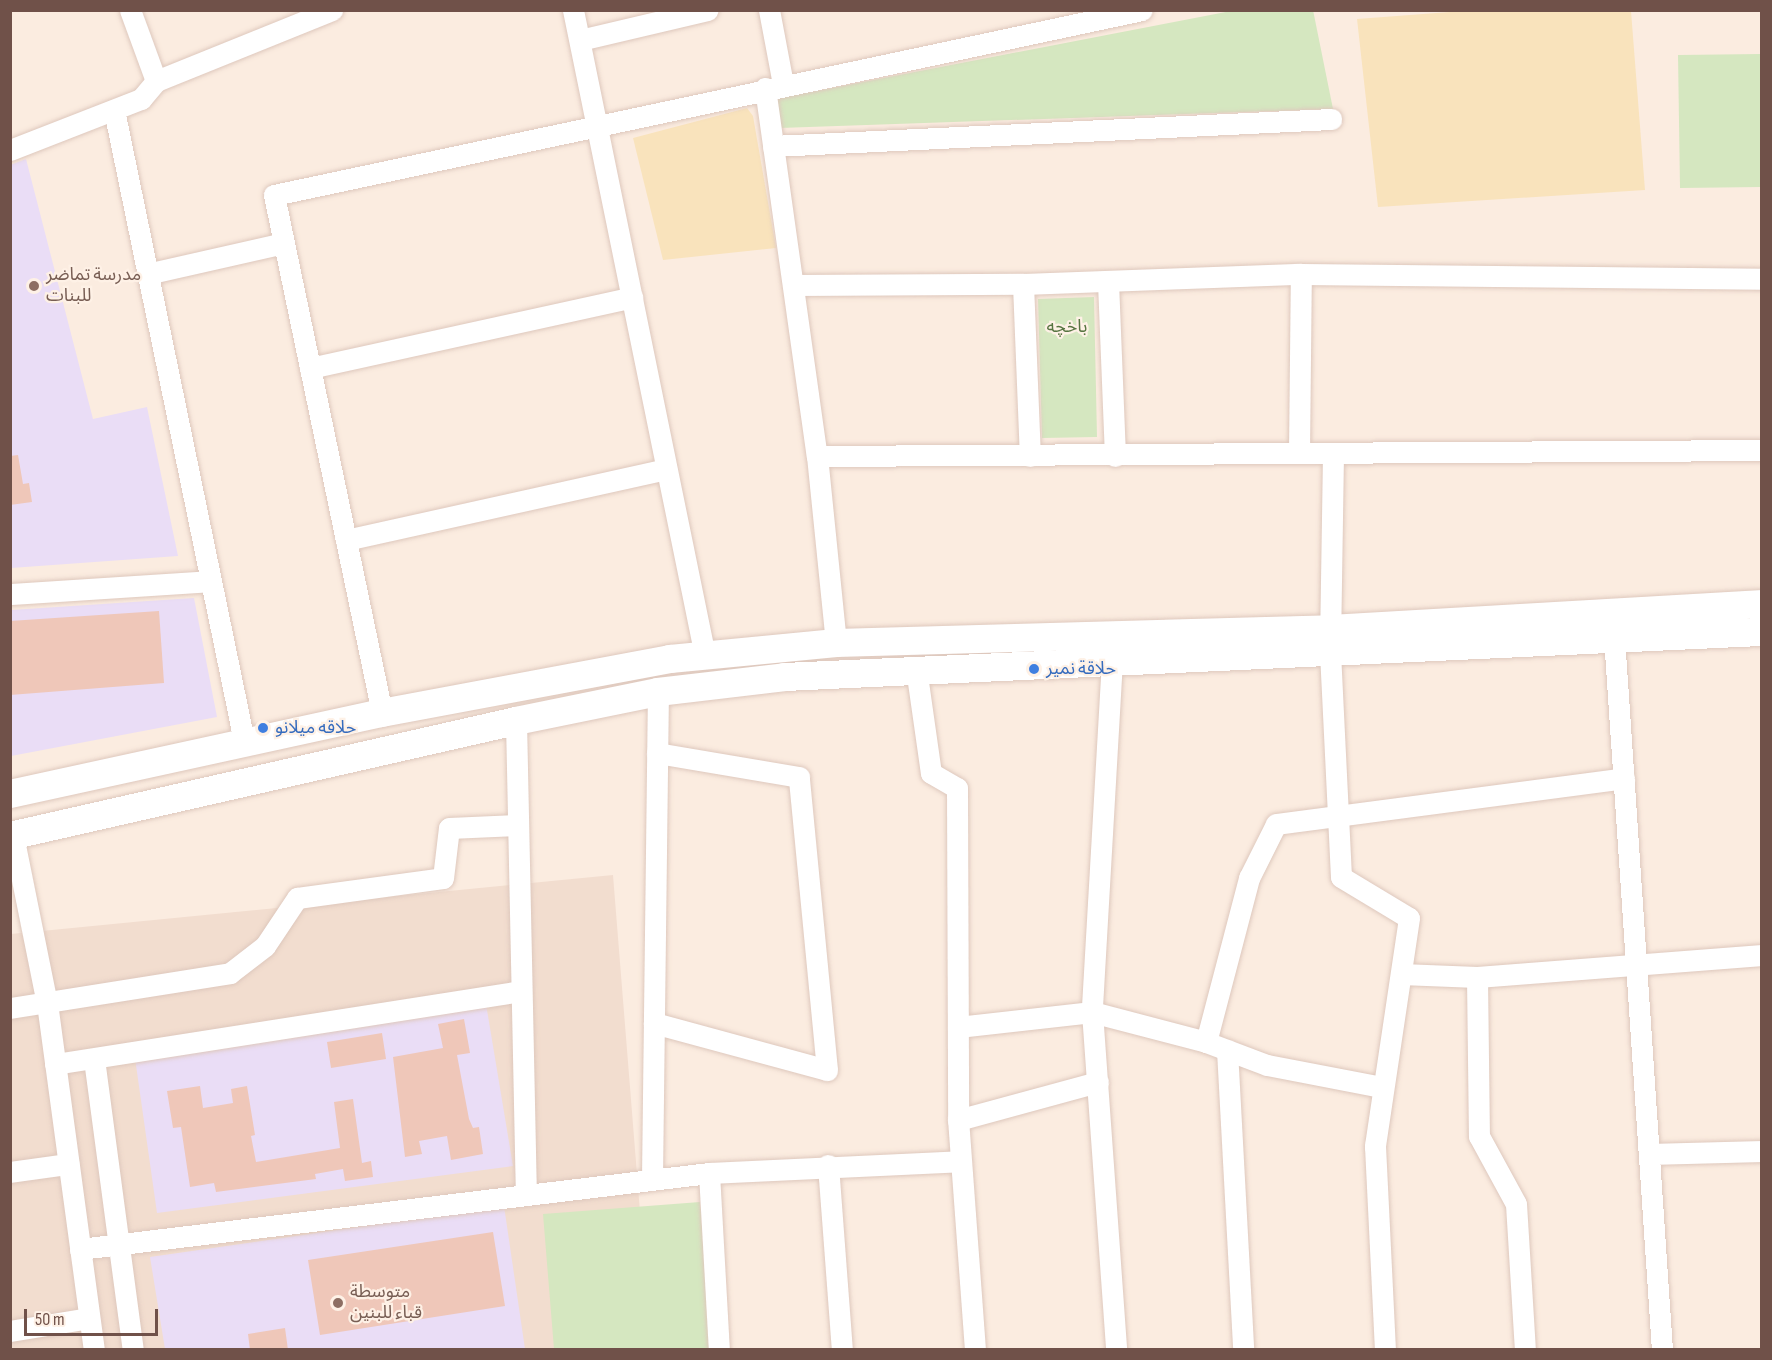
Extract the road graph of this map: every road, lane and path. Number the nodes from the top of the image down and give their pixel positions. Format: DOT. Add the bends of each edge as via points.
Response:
graph roads {
  1 [pos="130,10"];
  2 [pos="332,10"];
  3 [pos="573,10"];
  4 [pos="708,10"];
  5 [pos="769,10"];
  6 [pos="1142,10"];
  7 [pos="580,40"];
  8 [pos="156,81"];
  9 [pos="774,86"];
  10 [pos="114,110"];
  11 [pos="1332,119"];
  12 [pos="597,125"];
  13 [pos="773,146"];
  14 [pos="10,150"];
  15 [pos="284,243"];
  16 [pos="147,274"];
  17 [pos="1301,274"];
  18 [pos="1761,279"];
  19 [pos="1108,282"];
  20 [pos="1023,284"];
  21 [pos="794,285"];
  22 [pos="632,297"];
  23 [pos="310,368"];
  24 [pos="1761,450"];
  25 [pos="1299,453"];
  26 [pos="1333,454"];
  27 [pos="817,456"];
  28 [pos="1030,456"];
  29 [pos="1116,456"];
  30 [pos="666,469"];
  31 [pos="346,540"];
  32 [pos="210,581"];
  33 [pos="10,594"];
  34 [pos="1761,604"];
  35 [pos="1761,632"];
  36 [pos="1614,637"];
  37 [pos="1330,640"];
  38 [pos="836,643"];
  39 [pos="705,656"];
  40 [pos="1112,660"];
  41 [pos="916,668"];
  42 [pos="658,693"];
  43 [pos="382,713"];
  44 [pos="516,722"];
  45 [pos="244,741"];
  46 [pos="657,753"];
  47 [pos="1624,778"];
  48 [pos="10,794"];
  49 [pos="1337,814"];
  50 [pos="517,825"];
  51 [pos="12,836"];
  52 [pos="1761,955"];
  53 [pos="1636,963"];
  54 [pos="1401,974"];
  55 [pos="1477,977"];
  56 [pos="520,991"];
  57 [pos="47,1003"];
  58 [pos="10,1008"];
  59 [pos="1092,1012"];
  60 [pos="654,1023"];
  61 [pos="958,1028"];
  62 [pos="1206,1042"];
  63 [pos="1227,1050"];
  64 [pos="94,1059"];
  65 [pos="55,1064"];
  66 [pos="1098,1082"];
  67 [pos="1381,1087"];
  68 [pos="958,1120"];
  69 [pos="1761,1151"];
  70 [pos="1649,1154"];
  71 [pos="960,1161"];
  72 [pos="68,1164"];
  73 [pos="828,1165"];
  74 [pos="10,1172"];
  75 [pos="710,1173"];
  76 [pos="652,1179"];
  77 [pos="526,1192"];
  78 [pos="120,1245"];
  79 [pos="80,1249"];
  80 [pos="89,1318"];
  81 [pos="10,1331"];
  82 [pos="94,1350"];
  83 [pos="134,1350"];
  84 [pos="719,1350"];
  85 [pos="842,1350"];
  86 [pos="975,1350"];
  87 [pos="1116,1350"];
  88 [pos="1243,1350"];
  89 [pos="1385,1350"];
  90 [pos="1525,1350"];
  91 [pos="1662,1350"];
  1 -- 8 [label="street"];
  2 -- 8 [label="street"];
  3 -- 7 [label="street"];
  4 -- 7 [label="street"];
  5 -- 9 [label="street"];
  6 -- 9 [label="street"];
  7 -- 12 [label="street"];
  8 -- 10 [label="street" via="141,99"];
  9 -- 12 [label="street"];
  9 -- 13 [label="street"];
  10 -- 14 [label="street"];
  10 -- 16 [label="street"];
  11 -- 13 [label="street"];
  12 -- 15 [label="street" via="274,195"];
  12 -- 22 [label="street"];
  13 -- 21 [label="street"];
  15 -- 16 [label="street"];
  15 -- 23 [label="street"];
  16 -- 32 [label="street"];
  17 -- 18 [label="street"];
  17 -- 19 [label="street"];
  17 -- 25 [label="street"];
  19 -- 20 [label="street"];
  19 -- 29 [label="street"];
  20 -- 21 [label="street"];
  20 -- 28 [label="street"];
  21 -- 27 [label="street"];
  22 -- 23 [label="street"];
  22 -- 30 [label="street"];
  23 -- 31 [label="street"];
  24 -- 26 [label="street"];
  25 -- 26 [label="street"];
  25 -- 29 [label="street"];
  26 -- 37 [label="street"];
  27 -- 28 [label="street"];
  27 -- 38 [label="street"];
  28 -- 29 [label="street"];
  30 -- 31 [label="street"];
  30 -- 39 [label="street"];
  31 -- 43 [label="street"];
  32 -- 33 [label="street"];
  32 -- 45 [label="street"];
  34 -- 37 [label="main road"];
  35 -- 36 [label="main road"];
  36 -- 37 [label="main road"];
  36 -- 47 [label="street"];
  37 -- 38 [label="main road"];
  37 -- 40 [label="main road"];
  37 -- 49 [label="street"];
  38 -- 39 [label="main road"];
  39 -- 43 [label="main road"];
  40 -- 41 [label="main road"];
  40 -- 59 [label="street"];
  41 -- 42 [label="main road" via="785,677"];
  41 -- 61 [label="street" via="931,772 957,788"];
  42 -- 44 [label="main road"];
  42 -- 46 [label="street"];
  43 -- 45 [label="main road"];
  44 -- 50 [label="street"];
  44 -- 51 [label="main road"];
  45 -- 48 [label="main road"];
  46 -- 60 [label="street"];
  46 -- 60 [label="street" via="799,777 826,1070"];
  47 -- 49 [label="street"];
  47 -- 53 [label="street"];
  49 -- 54 [label="street" via="1341,877 1409,918"];
  49 -- 62 [label="street" via="1276,824 1249,878"];
  50 -- 56 [label="street"];
  50 -- 57 [label="street" via="449,828 443,878 297,898 265,946 230,973"];
  51 -- 57 [label="street"];
  52 -- 53 [label="street"];
  53 -- 55 [label="street"];
  53 -- 70 [label="street"];
  54 -- 55 [label="street"];
  54 -- 67 [label="street"];
  55 -- 90 [label="street" via="1479,1136 1516,1204"];
  56 -- 64 [label="street"];
  56 -- 77 [label="street"];
  57 -- 58 [label="street"];
  57 -- 65 [label="street"];
  59 -- 61 [label="street"];
  59 -- 62 [label="street"];
  59 -- 66 [label="street"];
  60 -- 76 [label="street"];
  61 -- 68 [label="street"];
  62 -- 63 [label="street"];
  63 -- 67 [label="street" via="1267,1065"];
  63 -- 88 [label="street"];
  64 -- 65 [label="street"];
  64 -- 78 [label="street"];
  65 -- 72 [label="street"];
  66 -- 68 [label="street"];
  66 -- 87 [label="street"];
  67 -- 89 [label="street" via="1375,1146"];
  68 -- 71 [label="street"];
  69 -- 70 [label="street"];
  70 -- 91 [label="street"];
  71 -- 73 [label="street"];
  71 -- 86 [label="street"];
  72 -- 74 [label="street"];
  72 -- 79 [label="street"];
  73 -- 75 [label="street"];
  73 -- 85 [label="street"];
  75 -- 76 [label="street"];
  75 -- 84 [label="street"];
  76 -- 77 [label="street"];
  77 -- 78 [label="street"];
  78 -- 79 [label="street"];
  78 -- 83 [label="street"];
  79 -- 80 [label="street"];
  80 -- 81 [label="street"];
  80 -- 82 [label="street"];
}
